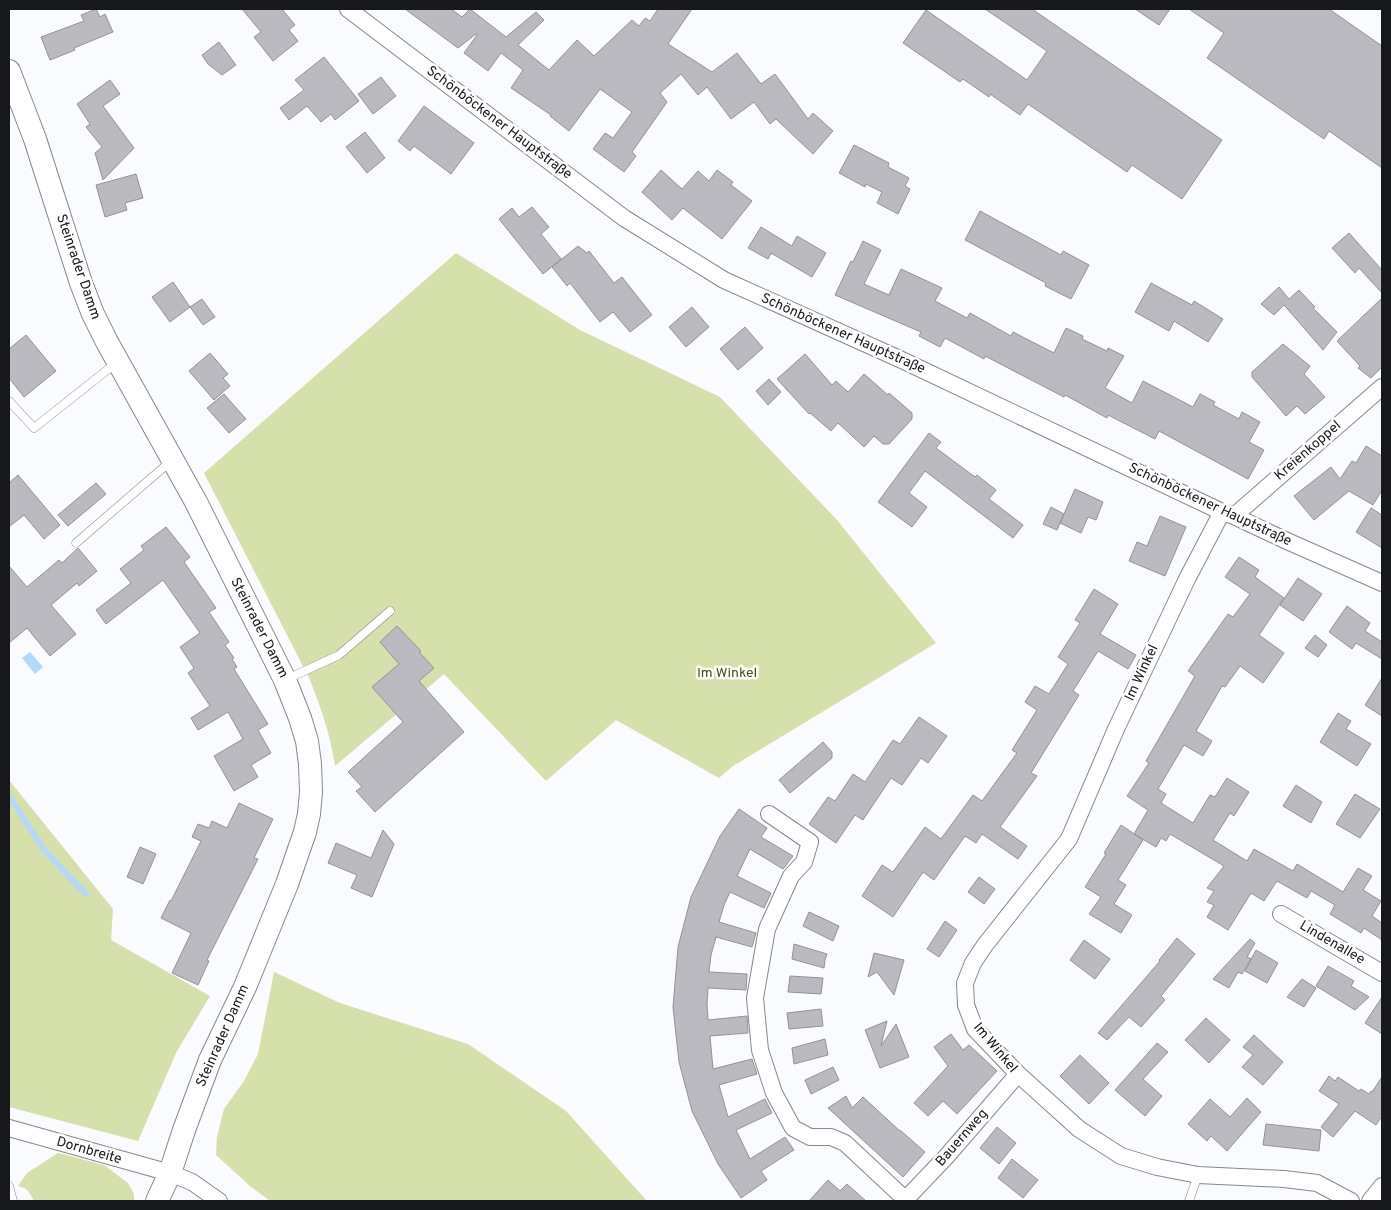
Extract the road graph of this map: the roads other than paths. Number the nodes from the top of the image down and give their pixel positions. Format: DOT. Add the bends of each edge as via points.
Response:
graph roads {
  1 [pos="348,9"];
  2 [pos="9,71"];
  3 [pos="118,362"];
  4 [pos="1382,387"];
  5 [pos="9,401"];
  6 [pos="172,460"];
  7 [pos="1228,514"];
  8 [pos="76,543"];
  9 [pos="1382,583"];
  10 [pos="390,610"];
  11 [pos="285,680"];
  12 [pos="770,814"];
  13 [pos="1281,914"];
  14 [pos="1382,972"];
  15 [pos="1018,1074"];
  16 [pos="9,1128"];
  17 [pos="170,1173"];
  18 [pos="1198,1174"];
  19 [pos="9,1186"];
  20 [pos="1382,1186"];
  21 [pos="905,1200"];
  22 [pos="13,1201"];
  23 [pos="157,1201"];
  24 [pos="219,1201"];
  25 [pos="1188,1201"];
  26 [pos="1352,1201"];
  27 [pos="1370,1201"];
  1 -- 7 [label="street, Schönböckener Hauptstraße" via="624,218 724,280"];
  2 -- 3 [label="main road, Steinrader Damm" via="35,139 81,283"];
  3 -- 5 [label="lane" via="34,428"];
  3 -- 6 [label="main road, Steinrader Damm"];
  4 -- 7 [label="street, Kreienkoppel"];
  6 -- 8 [label="lane"];
  6 -- 11 [label="main road, Steinrader Damm"];
  7 -- 9 [label="street, Schönböckener Hauptstraße"];
  7 -- 15 [label="street, Im Winkel" via="1187,579 1069,839 985,945 965,983 966,1005 975,1029"];
  10 -- 11 [label="lane" via="339,655"];
  11 -- 17 [label="main road, Steinrader Damm" via="307,741 311,792 305,832 245,987 210,1060"];
  12 -- 21 [label="street" via="810,842 804,862 792,876 767,929 755,998 760,1050 774,1093 793,1128 810,1137 831,1137 846,1143"];
  13 -- 14 [label="street, Lindenallee"];
  15 -- 18 [label="street, Im Winkel" via="1080,1129 1121,1156 1157,1168"];
  15 -- 21 [label="street, Bauernweg"];
  16 -- 17 [label="street, Dornbreite"];
  17 -- 23 [label="main road, Steinrader Damm"];
  17 -- 24 [label="street, Dornbreite" via="192,1182"];
  18 -- 25 [label="lane"];
  18 -- 26 [label="street, Im Winkel" via="1317,1183"];
  19 -- 22 [label="lane"];
  20 -- 27 [label="street"];
}
